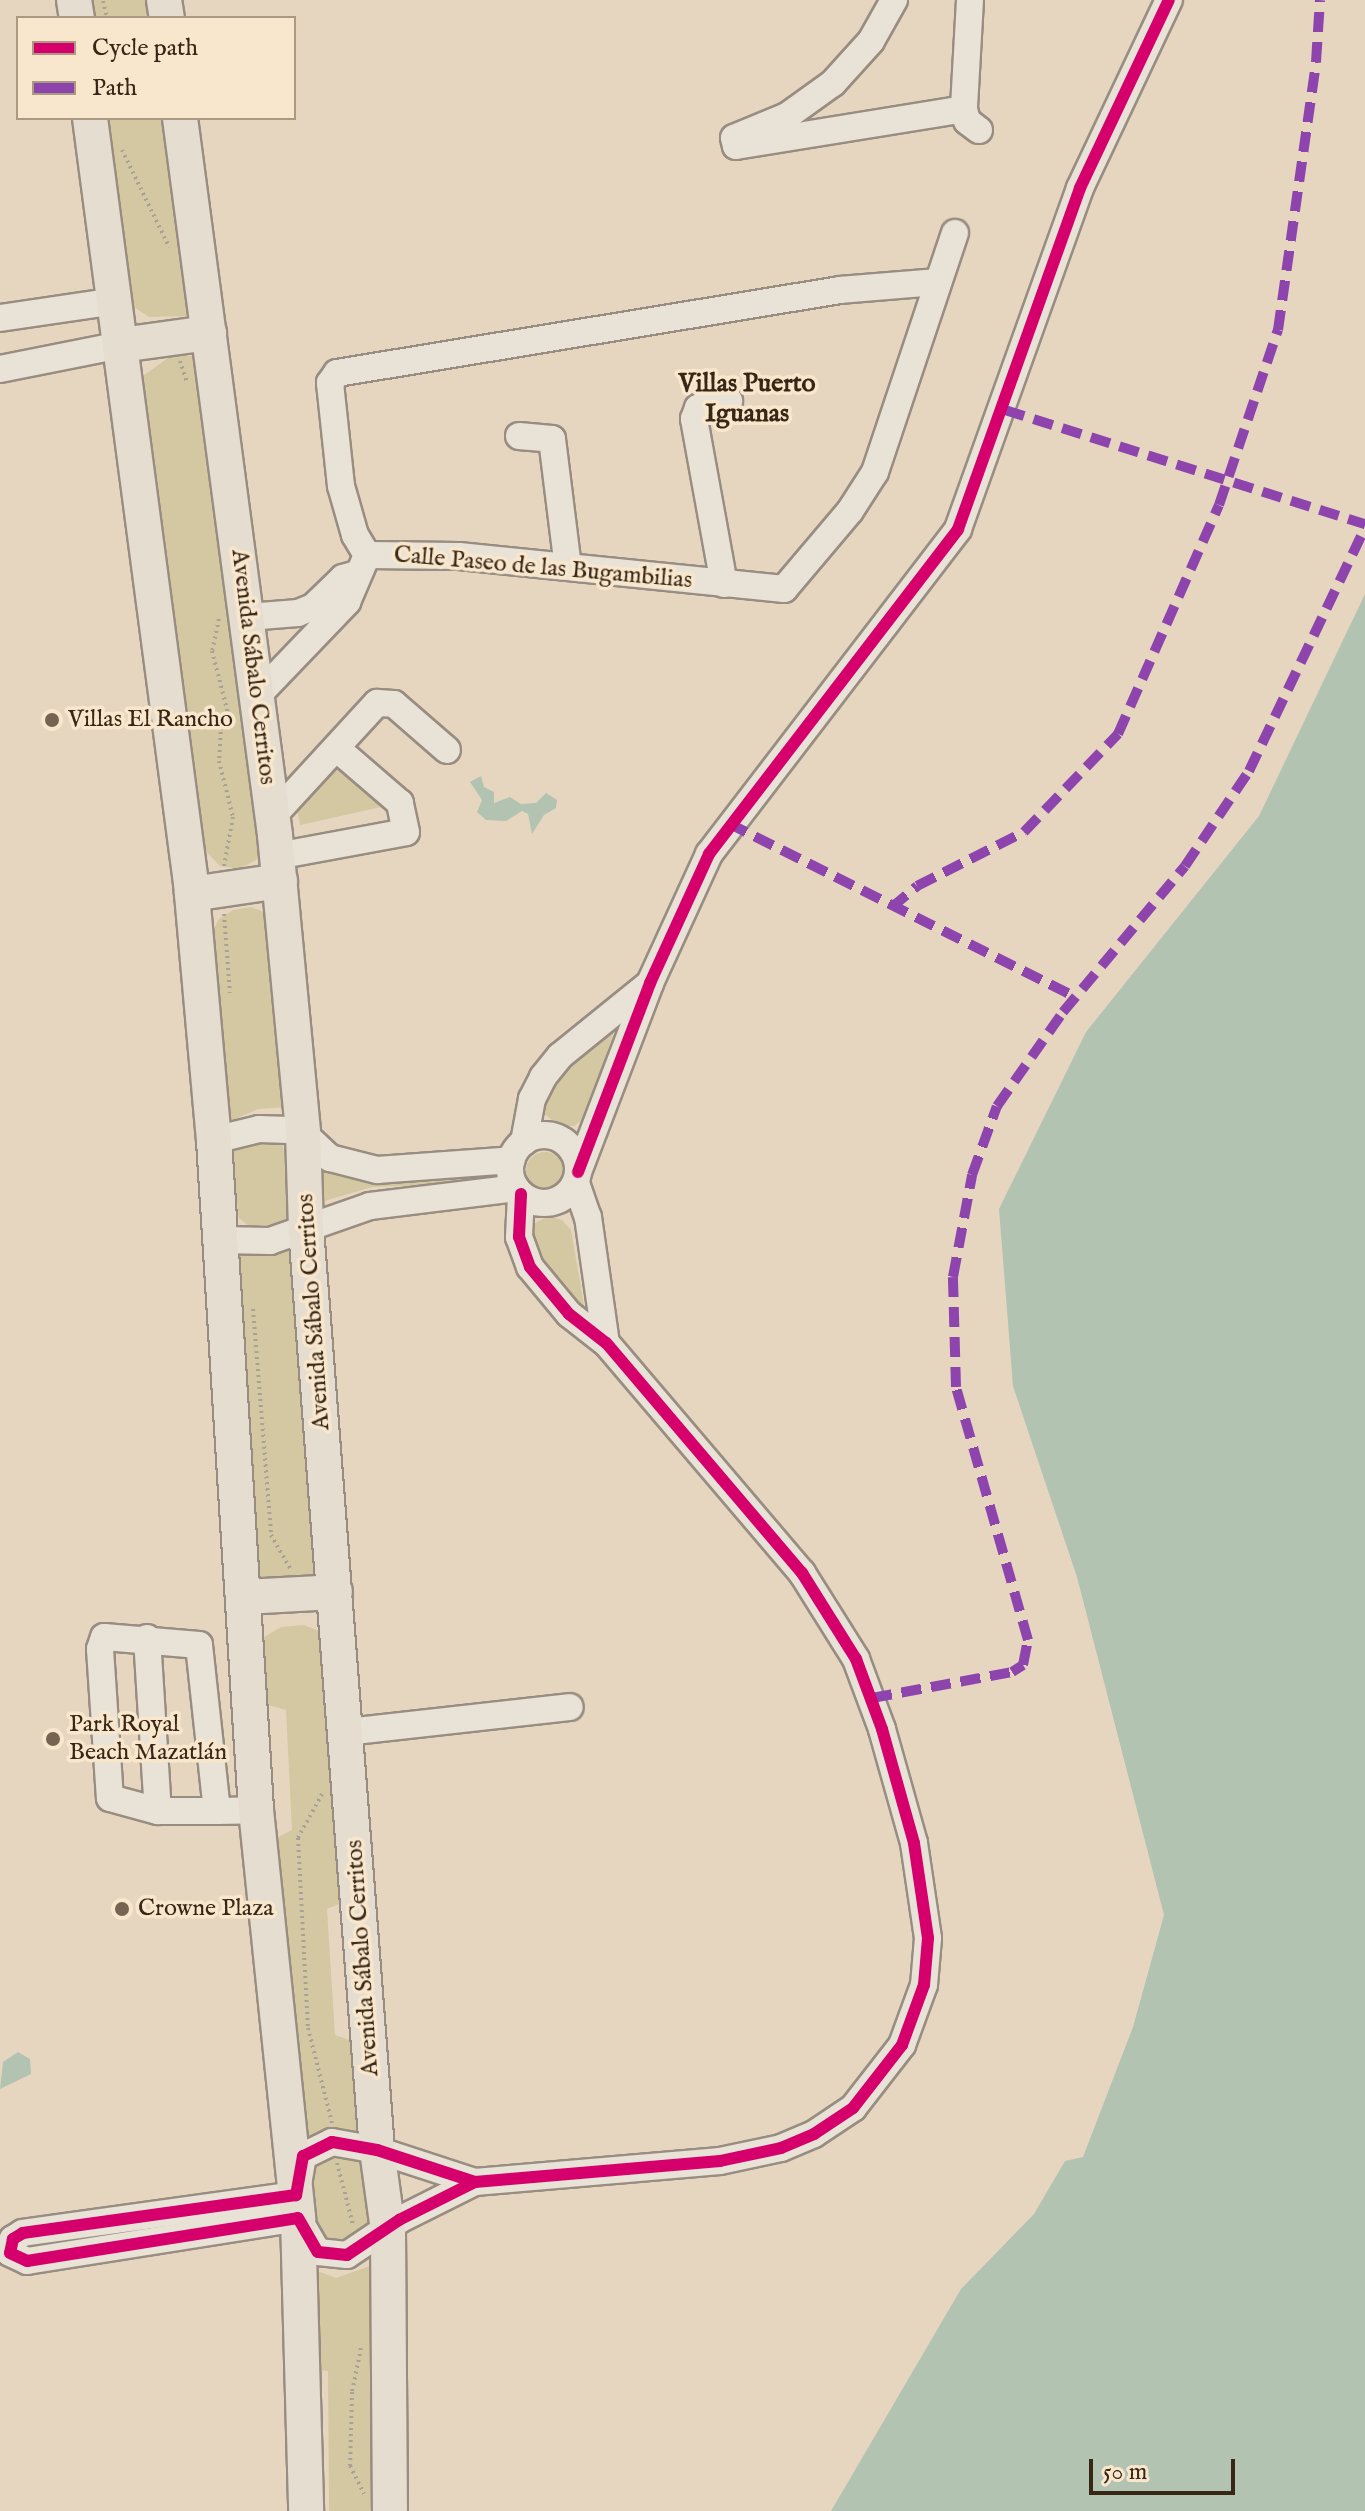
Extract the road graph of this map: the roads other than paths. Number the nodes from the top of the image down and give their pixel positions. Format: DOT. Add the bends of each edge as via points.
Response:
graph roads {
  1 [pos="894,0"];
  2 [pos="970,0"];
  3 [pos="1169,0"];
  4 [pos="964,109"];
  5 [pos="90,120"];
  6 [pos="180,120"];
  7 [pos="979,130"];
  8 [pos="955,233"];
  9 [pos="938,282"];
  10 [pos="115,301"];
  11 [pos="0,318"];
  12 [pos="192,335"];
  13 [pos="121,345"];
  14 [pos="0,369"];
  15 [pos="729,401"];
  16 [pos="519,436"];
  17 [pos="362,565"];
  18 [pos="568,567"];
  19 [pos="724,584"];
  20 [pos="236,612"];
  21 [pos="320,617"];
  22 [pos="256,697"];
  23 [pos="336,748"];
  24 [pos="447,750"];
  25 [pos="273,816"];
  26 [pos="279,868"];
  27 [pos="208,892"];
  28 [pos="650,983"];
  29 [pos="303,1133"];
  30 [pos="214,1140"];
  31 [pos="518,1151"];
  32 [pos="577,1177"];
  33 [pos="518,1191"];
  34 [pos="306,1229"];
  35 [pos="221,1240"];
  36 [pos="606,1343"];
  37 [pos="335,1592"];
  38 [pos="243,1597"];
  39 [pos="147,1638"];
  40 [pos="570,1707"];
  41 [pos="347,1732"];
  42 [pos="256,1810"];
  43 [pos="158,1811"];
  44 [pos="217,1811"];
  45 [pos="377,2150"];
  46 [pos="475,2182"];
  47 [pos="297,2206"];
  48 [pos="388,2230"];
  49 [pos="380,2510"];
  50 [pos="306,2511"];
  1 -- 4 [label="street" via="871,41 833,83 787,116 734,138 736,146"];
  2 -- 4 [label="street"];
  3 -- 28 [label="street" via="1080,188 958,529 863,657 728,823"];
  4 -- 7 [label="street" via="967,121"];
  5 -- 10 [label="main road"];
  6 -- 12 [label="main road, Avenida Sábalo Cerritos"];
  8 -- 9 [label="street, Calle Paseo de las Bugambilias"];
  9 -- 17 [label="street, Calle Paseo de las Bugambilias" via="840,290 337,373 330,383 341,486"];
  9 -- 19 [label="street, Calle Paseo de las Bugambilias" via="875,472 850,511 784,589"];
  10 -- 11 [label="street"];
  10 -- 13 [label="main road"];
  12 -- 13 [label="main road"];
  12 -- 20 [label="main road, Avenida Sábalo Cerritos"];
  13 -- 14 [label="street"];
  13 -- 27 [label="main road"];
  15 -- 19 [label="street" via="698,408 694,419"];
  16 -- 18 [label="street" via="552,439"];
  17 -- 18 [label="street, Calle Paseo de las Bugambilias" via="459,556"];
  17 -- 21 [label="street, Calle Paseo de las Bugambilias" via="356,590"];
  18 -- 19 [label="street, Calle Paseo de las Bugambilias"];
  20 -- 21 [label="street"];
  20 -- 22 [label="main road, Avenida Sábalo Cerritos"];
  21 -- 22 [label="street, Calle Paseo de las Bugambilias"];
  22 -- 25 [label="main road, Avenida Sábalo Cerritos"];
  23 -- 24 [label="street" via="377,703 387,701"];
  23 -- 25 [label="street"];
  23 -- 26 [label="street" via="400,803 406,832"];
  25 -- 26 [label="main road, Avenida Sábalo Cerritos"];
  26 -- 27 [label="main road"];
  26 -- 29 [label="main road, Avenida Sábalo Cerritos"];
  27 -- 30 [label="main road"];
  28 -- 31 [label="street" via="560,1056 543,1077"];
  28 -- 32 [label="street"];
  29 -- 30 [label="street" via="259,1129"];
  29 -- 31 [label="street" via="330,1158 377,1170"];
  29 -- 34 [label="main road, Avenida Sábalo Cerritos"];
  30 -- 35 [label="main road"];
  31 -- 32 [label="street" via="556,1137 573,1150"];
  31 -- 33 [label="street"];
  32 -- 33 [label="street" via="550,1202"];
  32 -- 36 [label="street"];
  33 -- 34 [label="street" via="370,1206"];
  33 -- 36 [label="street" via="519,1237 530,1267 569,1314"];
  34 -- 35 [label="street" via="270,1241"];
  34 -- 37 [label="main road, Avenida Sábalo Cerritos"];
  35 -- 38 [label="main road"];
  36 -- 46 [label="street" via="802,1573 856,1659 914,1843 927,1966 912,2022 889,2066 853,2108 802,2140 720,2161"];
  37 -- 38 [label="main road"];
  37 -- 41 [label="main road, Avenida Sábalo Cerritos"];
  38 -- 42 [label="main road"];
  39 -- 43 [label="street"];
  39 -- 43 [label="street" via="104,1637 101,1643 107,1790 117,1802"];
  39 -- 44 [label="street" via="195,1642 202,1649"];
  40 -- 41 [label="street"];
  41 -- 45 [label="main road, Avenida Sábalo Cerritos"];
  42 -- 44 [label="street"];
  42 -- 47 [label="main road"];
  43 -- 44 [label="street"];
  45 -- 46 [label="street"];
  45 -- 47 [label="street" via="332,2142 303,2156"];
  45 -- 48 [label="main road, Avenida Sábalo Cerritos"];
  46 -- 48 [label="street"];
  47 -- 47 [label="street" via="23,2233 9,2248 12,2257 27,2261"];
  47 -- 48 [label="street" via="318,2252 332,2257 359,2250"];
  47 -- 50 [label="main road"];
  48 -- 49 [label="main road, Avenida Sábalo Cerritos"];
}
